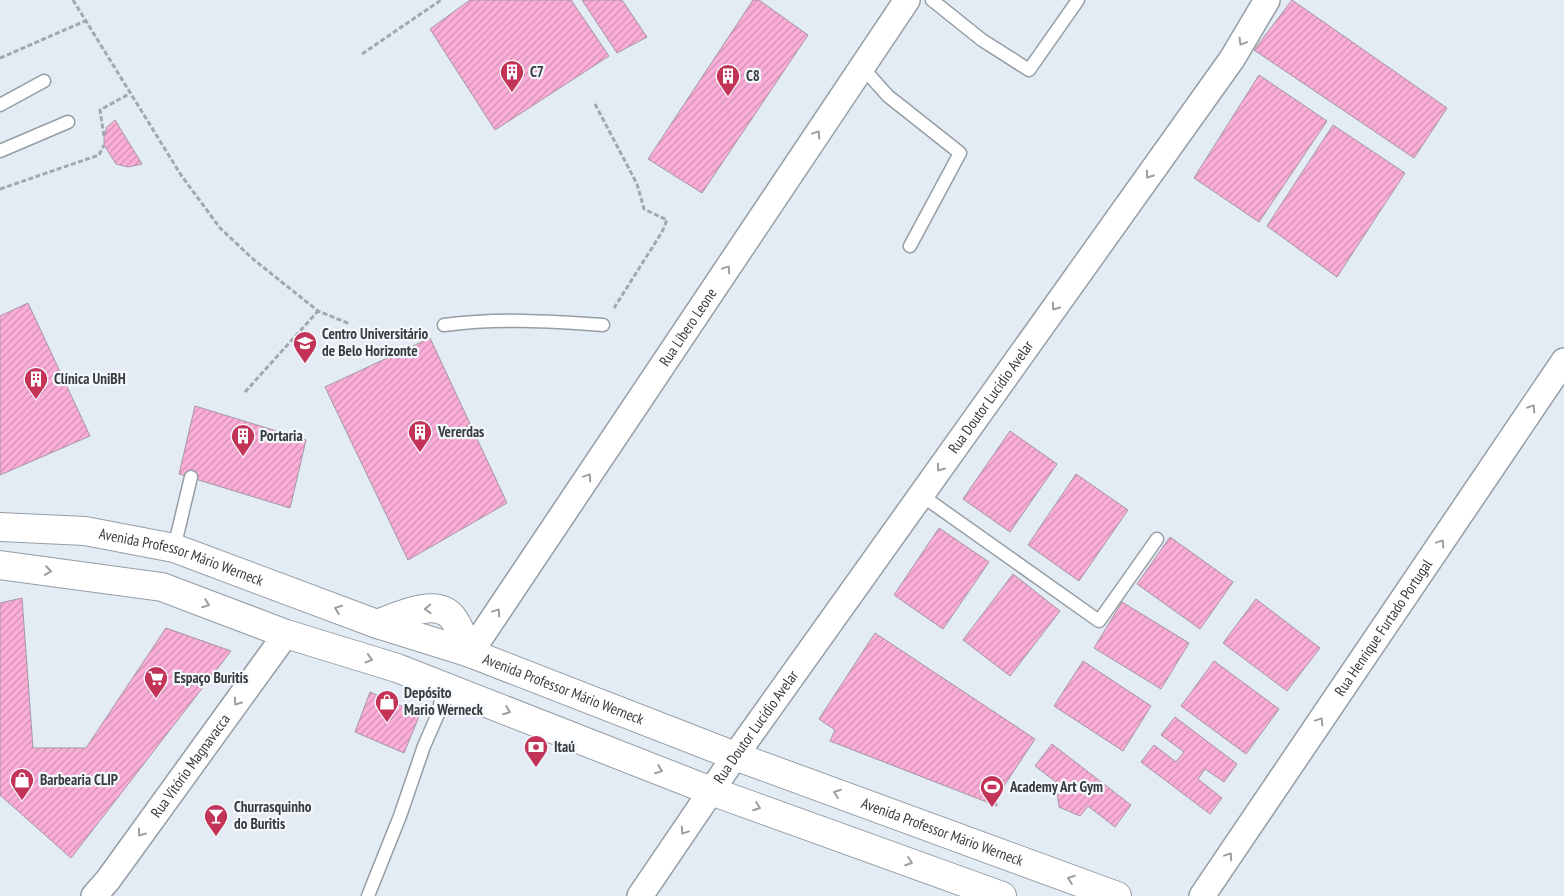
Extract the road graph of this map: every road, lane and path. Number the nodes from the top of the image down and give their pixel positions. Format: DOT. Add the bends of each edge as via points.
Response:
graph roads {
  1 [pos="73,0"];
  2 [pos="441,0"];
  3 [pos="907,0"];
  4 [pos="932,0"];
  5 [pos="1078,0"];
  6 [pos="1267,0"];
  7 [pos="86,21"];
  8 [pos="362,54"];
  9 [pos="0,58"];
  10 [pos="862,67"];
  11 [pos="44,81"];
  12 [pos="129,94"];
  13 [pos="595,104"];
  14 [pos="0,105"];
  15 [pos="68,122"];
  16 [pos="104,136"];
  17 [pos="104,145"];
  18 [pos="0,151"];
  19 [pos="0,190"];
  20 [pos="910,246"];
  21 [pos="318,311"];
  22 [pos="350,324"];
  23 [pos="444,325"];
  24 [pos="602,325"];
  25 [pos="1564,360"];
  26 [pos="245,392"];
  27 [pos="191,477"];
  28 [pos="921,494"];
  29 [pos="0,527"];
  30 [pos="1157,539"];
  31 [pos="174,548"];
  32 [pos="0,565"];
  33 [pos="286,634"];
  34 [pos="470,653"];
  35 [pos="397,668"];
  36 [pos="444,686"];
  37 [pos="735,756"];
  38 [pos="711,791"];
  39 [pos="94,896"];
  40 [pos="368,896"];
  41 [pos="640,896"];
  42 [pos="1002,896"];
  43 [pos="1117,896"];
  44 [pos="1202,896"];
  1 -- 7 [label="path"];
  2 -- 8 [label="path"];
  3 -- 10 [label="street, Rua Líbero Leone"];
  4 -- 5 [label="lane" via="982,40 1029,70"];
  6 -- 28 [label="street, Rua Doutor Lucídio Avelar, one-way" via="1232,59"];
  7 -- 9 [label="path"];
  7 -- 12 [label="path"];
  10 -- 20 [label="lane" via="888,96 960,152"];
  34 -- 10 [label="street, Rua Líbero Leone, one-way"];
  11 -- 14 [label="lane"];
  12 -- 16 [label="path" via="100,110"];
  12 -- 21 [label="path" via="180,175 220,228"];
  13 -- 24 [label="path" via="637,184 644,209 667,220"];
  15 -- 18 [label="lane"];
  17 -- 19 [label="path" via="98,154"];
  21 -- 22 [label="path"];
  21 -- 26 [label="path"];
  23 -- 24 [label="lane" via="542,320"];
  44 -- 25 [label="street, Rua Henrique Furtado Portugal, one-way"];
  27 -- 31 [label="lane"];
  28 -- 30 [label="lane" via="1099,621"];
  28 -- 37 [label="street, Rua Doutor Lucídio Avelar"];
  29 -- 31 [label="main road, Avenida Professor Mário Werneck" via="85,531"];
  34 -- 31 [label="main road, Avenida Professor Mário Werneck, one-way" via="451,616 436,608 416,610 377,624"];
  32 -- 33 [label="main road, one-way" via="162,587"];
  33 -- 35 [label="main road, one-way"];
  33 -- 39 [label="street, Rua Vitório Magnavacca, one-way"];
  34 -- 35 [label="main road" via="449,663"];
  34 -- 37 [label="main road, Avenida Professor Mário Werneck"];
  35 -- 36 [label="main road"];
  36 -- 38 [label="main road, one-way"];
  36 -- 40 [label="lane" via="438,714"];
  37 -- 38 [label="street, Rua Doutor Lucídio Avelar"];
  43 -- 37 [label="main road, Avenida Professor Mário Werneck, one-way"];
  38 -- 41 [label="street, Rua Doutor Lucídio Avelar, one-way"];
  38 -- 42 [label="main road, one-way"];
}
